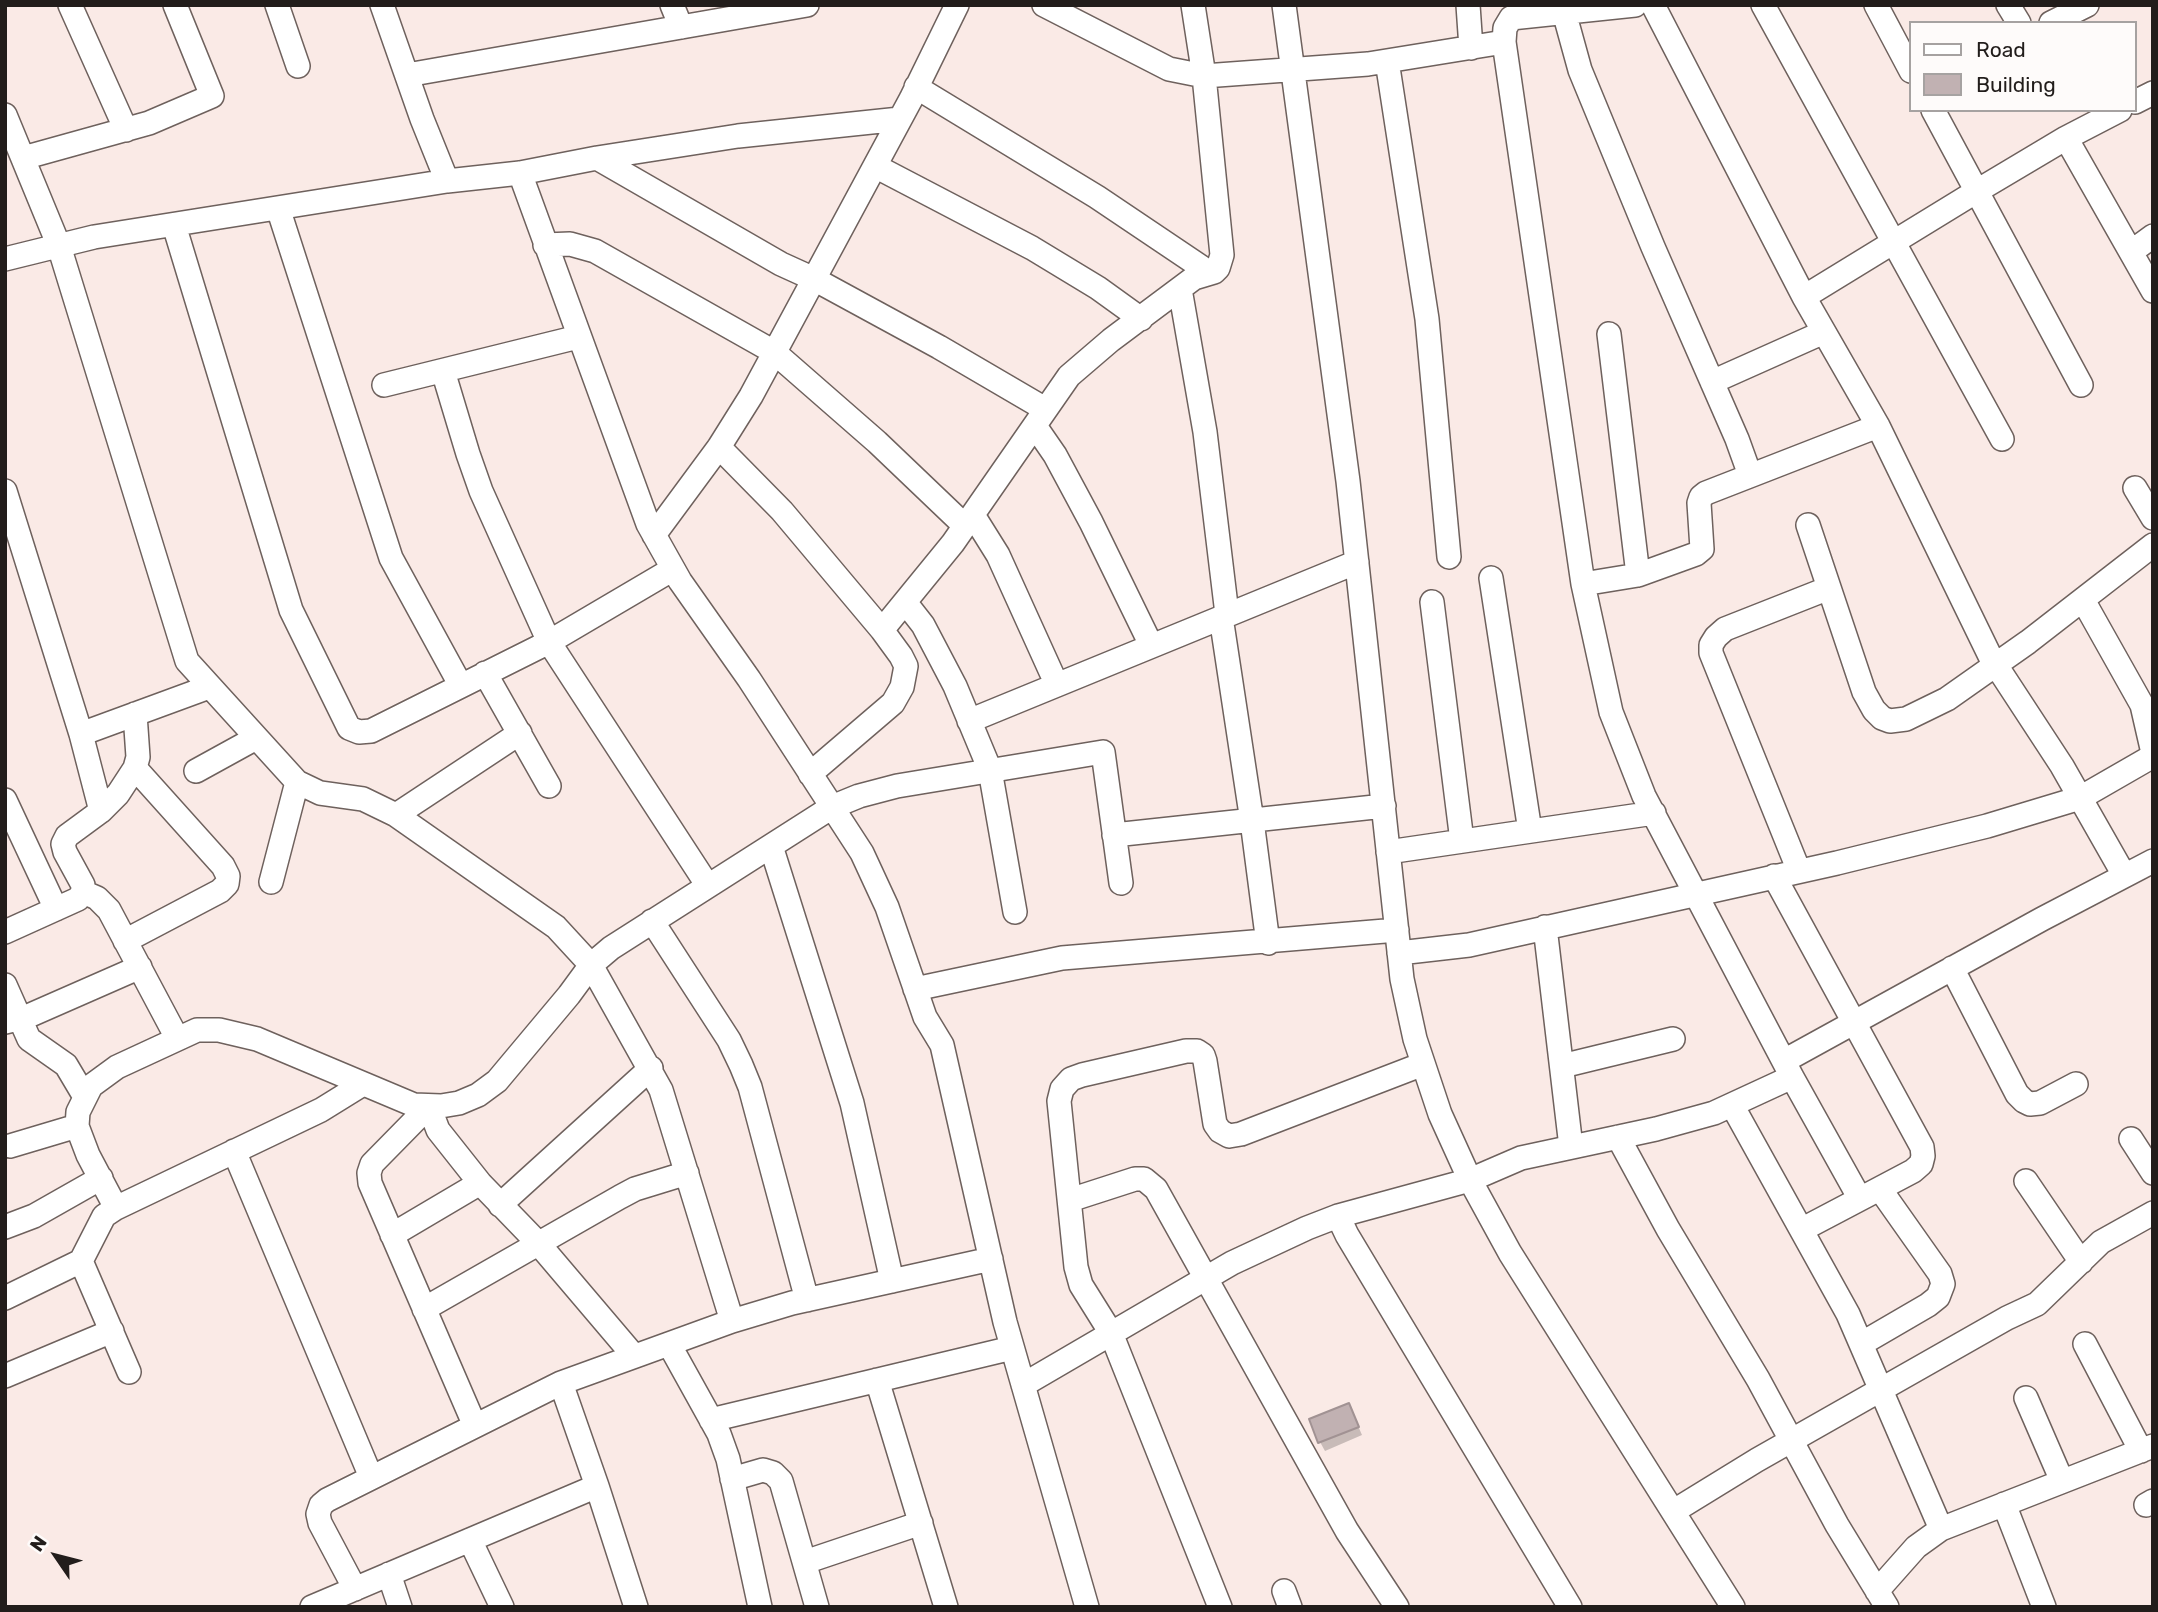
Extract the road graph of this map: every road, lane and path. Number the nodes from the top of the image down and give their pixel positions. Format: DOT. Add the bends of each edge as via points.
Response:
graph roads {
  1 [pos="70,5"];
  2 [pos="176,5"];
  3 [pos="277,5"];
  4 [pos="382,5"];
  5 [pos="672,5"];
  6 [pos="807,5"];
  7 [pos="957,5"];
  8 [pos="1044,5"];
  9 [pos="1193,5"];
  10 [pos="1284,5"];
  11 [pos="1468,5"];
  12 [pos="1635,5"];
  13 [pos="1653,5"];
  14 [pos="1763,5"];
  15 [pos="1876,5"];
  16 [pos="2008,5"];
  17 [pos="2087,5"];
  18 [pos="776,8"];
  19 [pos="1564,12"];
  20 [pos="2018,21"];
  21 [pos="2055,21"];
  22 [pos="681,27"];
  23 [pos="1504,42"];
  24 [pos="1471,47"];
  25 [pos="1387,61"];
  26 [pos="298,66"];
  27 [pos="1292,69"];
  28 [pos="1910,69"];
  29 [pos="407,75"];
  30 [pos="1204,76"];
  31 [pos="916,87"];
  32 [pos="2153,93"];
  33 [pos="2137,101"];
  34 [pos="1934,112"];
  35 [pos="2116,112"];
  36 [pos="5,115"];
  37 [pos="900,119"];
  38 [pos="125,130"];
  39 [pos="2066,138"];
  40 [pos="23,158"];
  41 [pos="597,158"];
  42 [pos="875,166"];
  43 [pos="520,173"];
  44 [pos="447,181"];
  45 [pos="1977,191"];
  46 [pos="278,208"];
  47 [pos="174,225"];
  48 [pos="2153,236"];
  49 [pos="1895,241"];
  50 [pos="59,246"];
  51 [pos="545,246"];
  52 [pos="2131,252"];
  53 [pos="5,259"];
  54 [pos="1210,273"];
  55 [pos="814,279"];
  56 [pos="1180,289"];
  57 [pos="2153,291"];
  58 [pos="1804,297"];
  59 [pos="1141,319"];
  60 [pos="1824,332"];
  61 [pos="1609,334"];
  62 [pos="578,337"];
  63 [pos="774,352"];
  64 [pos="443,370"];
  65 [pos="1712,382"];
  66 [pos="384,385"];
  67 [pos="2081,385"];
  68 [pos="1040,418"];
  69 [pos="1878,426"];
  70 [pos="2002,439"];
  71 [pos="719,447"];
  72 [pos="1750,475"];
  73 [pos="2136,488"];
  74 [pos="5,491"];
  75 [pos="2153,518"];
  76 [pos="969,520"];
  77 [pos="1808,525"];
  78 [pos="654,535"];
  79 [pos="2153,545"];
  80 [pos="1449,557"];
  81 [pos="1357,562"];
  82 [pos="673,569"];
  83 [pos="1638,575"];
  84 [pos="1491,578"];
  85 [pos="1583,584"];
  86 [pos="1829,588"];
  87 [pos="2083,600"];
  88 [pos="905,602"];
  89 [pos="1432,602"];
  90 [pos="1224,615"];
  91 [pos="882,630"];
  92 [pos="549,642"];
  93 [pos="1151,645"];
  94 [pos="1996,665"];
  95 [pos="485,673"];
  96 [pos="1056,683"];
  97 [pos="461,686"];
  98 [pos="209,687"];
  99 [pos="135,714"];
  100 [pos="970,720"];
  101 [pos="520,733"];
  102 [pos="81,734"];
  103 [pos="256,738"];
  104 [pos="2153,755"];
  105 [pos="135,768"];
  106 [pos="990,770"];
  107 [pos="196,771"];
  108 [pos="810,774"];
  109 [pos="297,782"];
  110 [pos="550,786"];
  111 [pos="2080,798"];
  112 [pos="5,800"];
  113 [pos="1384,806"];
  114 [pos="832,807"];
  115 [pos="101,811"];
  116 [pos="1654,813"];
  117 [pos="396,816"];
  118 [pos="1252,821"];
  119 [pos="1530,831"];
  120 [pos="1114,835"];
  121 [pos="1462,841"];
  122 [pos="771,846"];
  123 [pos="1388,852"];
  124 [pos="2150,869"];
  125 [pos="1799,871"];
  126 [pos="2123,875"];
  127 [pos="1774,876"];
  128 [pos="271,882"];
  129 [pos="1121,883"];
  130 [pos="708,886"];
  131 [pos="83,892"];
  132 [pos="1696,893"];
  133 [pos="56,909"];
  134 [pos="1015,912"];
  135 [pos="652,921"];
  136 [pos="1545,927"];
  137 [pos="5,932"];
  138 [pos="125,941"];
  139 [pos="1398,942"];
  140 [pos="1268,943"];
  141 [pos="592,965"];
  142 [pos="139,967"];
  143 [pos="1952,968"];
  144 [pos="5,985"];
  145 [pos="915,989"];
  146 [pos="12,1020"];
  147 [pos="1853,1023"];
  148 [pos="177,1038"];
  149 [pos="1673,1039"];
  150 [pos="1423,1064"];
  151 [pos="1562,1066"];
  152 [pos="651,1068"];
  153 [pos="1788,1069"];
  154 [pos="363,1084"];
  155 [pos="2076,1084"];
  156 [pos="85,1097"];
  157 [pos="1732,1105"];
  158 [pos="429,1106"];
  159 [pos="77,1126"];
  160 [pos="1618,1137"];
  161 [pos="2131,1139"];
  162 [pos="10,1146"];
  163 [pos="1571,1147"];
  164 [pos="234,1151"];
  165 [pos="2153,1173"];
  166 [pos="687,1174"];
  167 [pos="101,1178"];
  168 [pos="1470,1180"];
  169 [pos="2026,1181"];
  170 [pos="480,1183"];
  171 [pos="1870,1194"];
  172 [pos="1070,1200"];
  173 [pos="499,1205"];
  174 [pos="116,1208"];
  175 [pos="2153,1213"];
  176 [pos="1338,1216"];
  177 [pos="5,1227"];
  178 [pos="1803,1229"];
  179 [pos="392,1235"];
  180 [pos="538,1242"];
  181 [pos="991,1259"];
  182 [pos="81,1261"];
  183 [pos="2081,1262"];
  184 [pos="1205,1279"];
  185 [pos="892,1281"];
  186 [pos="5,1298"];
  187 [pos="807,1300"];
  188 [pos="424,1309"];
  189 [pos="732,1321"];
  190 [pos="112,1331"];
  191 [pos="1111,1333"];
  192 [pos="669,1344"];
  193 [pos="1861,1344"];
  194 [pos="2085,1344"];
  195 [pos="1012,1348"];
  196 [pos="634,1356"];
  197 [pos="130,1372"];
  198 [pos="5,1376"];
  199 [pos="877,1380"];
  200 [pos="561,1382"];
  201 [pos="1023,1385"];
  202 [pos="1881,1391"];
  203 [pos="2026,1398"];
  204 [pos="711,1420"];
  205 [pos="475,1426"];
  206 [pos="1791,1441"];
  207 [pos="2147,1449"];
  208 [pos="372,1478"];
  209 [pos="732,1479"];
  210 [pos="2062,1481"];
  211 [pos="597,1486"];
  212 [pos="2004,1504"];
  213 [pos="1674,1511"];
  214 [pos="921,1523"];
  215 [pos="1941,1529"];
  216 [pos="470,1540"];
  217 [pos="805,1562"];
  218 [pos="389,1574"];
  219 [pos="355,1589"];
  220 [pos="1882,1599"];
  221 [pos="2034,1604"];
  222 [pos="312,1607"];
  223 [pos="400,1607"];
  224 [pos="502,1607"];
  225 [pos="636,1607"];
  226 [pos="760,1607"];
  227 [pos="817,1607"];
  228 [pos="946,1607"];
  229 [pos="1087,1607"];
  230 [pos="1220,1607"];
  231 [pos="1397,1607"];
  232 [pos="1570,1607"];
  233 [pos="1733,1607"];
  1 -- 38 [label="street"];
  2 -- 38 [label="street" via="212,96"];
  3 -- 26 [label="street"];
  4 -- 29 [label="street"];
  5 -- 22 [label="street"];
  6 -- 18 [label="street"];
  7 -- 31 [label="street"];
  8 -- 30 [label="street" via="1169,69"];
  9 -- 30 [label="street"];
  10 -- 27 [label="street"];
  11 -- 24 [label="street"];
  12 -- 19 [label="street"];
  13 -- 58 [label="street"];
  14 -- 49 [label="street"];
  15 -- 28 [label="street"];
  16 -- 20 [label="street"];
  17 -- 21 [label="street"];
  18 -- 22 [label="street"];
  19 -- 23 [label="street" via="1511,18 1504,28"];
  19 -- 65 [label="street" via="1580,70"];
  22 -- 29 [label="street"];
  23 -- 24 [label="street"];
  23 -- 85 [label="street"];
  24 -- 25 [label="street"];
  25 -- 27 [label="street"];
  25 -- 80 [label="street" via="1427,319"];
  27 -- 30 [label="street"];
  27 -- 81 [label="street"];
  29 -- 44 [label="street"];
  30 -- 54 [label="street" via="1222,255 1219,268"];
  31 -- 37 [label="street"];
  31 -- 54 [label="street" via="1097,197"];
  32 -- 33 [label="street"];
  34 -- 45 [label="street"];
  35 -- 39 [label="street"];
  36 -- 40 [label="street"];
  37 -- 41 [label="street" via="738,136"];
  37 -- 42 [label="street"];
  38 -- 40 [label="street"];
  39 -- 45 [label="street"];
  39 -- 52 [label="street"];
  40 -- 50 [label="street"];
  41 -- 43 [label="street"];
  41 -- 55 [label="street"];
  42 -- 55 [label="street"];
  42 -- 59 [label="street" via="1031,248"];
  43 -- 44 [label="street"];
  43 -- 51 [label="street"];
  44 -- 46 [label="street"];
  45 -- 49 [label="street"];
  45 -- 67 [label="street"];
  46 -- 47 [label="street"];
  46 -- 97 [label="street" via="391,558"];
  47 -- 50 [label="street"];
  47 -- 97 [label="street" via="291,610 349,729 371,731"];
  48 -- 52 [label="street"];
  49 -- 58 [label="street"];
  49 -- 70 [label="street"];
  50 -- 53 [label="street"];
  50 -- 98 [label="street" via="181,645 187,661"];
  51 -- 62 [label="street"];
  51 -- 63 [label="street" via="570,244 595,251"];
  52 -- 57 [label="street"];
  54 -- 56 [label="street"];
  55 -- 63 [label="street"];
  55 -- 68 [label="street" via="939,347"];
  56 -- 59 [label="street"];
  56 -- 90 [label="street" via="1205,432"];
  58 -- 60 [label="street"];
  59 -- 68 [label="street" via="1069,376"];
  60 -- 65 [label="street"];
  60 -- 69 [label="street"];
  61 -- 83 [label="street"];
  62 -- 64 [label="street"];
  62 -- 78 [label="street"];
  63 -- 71 [label="street"];
  63 -- 76 [label="street"];
  64 -- 66 [label="street"];
  64 -- 92 [label="street" via="481,491"];
  65 -- 72 [label="street"];
  68 -- 76 [label="street"];
  68 -- 93 [label="street"];
  69 -- 72 [label="street"];
  69 -- 94 [label="street"];
  71 -- 78 [label="street"];
  71 -- 91 [label="street" via="782,511"];
  72 -- 83 [label="street" via="1700,497 1702,549"];
  73 -- 75 [label="street"];
  74 -- 102 [label="street"];
  76 -- 88 [label="street"];
  76 -- 96 [label="street" via="998,555"];
  77 -- 86 [label="street"];
  78 -- 82 [label="street"];
  79 -- 87 [label="street"];
  81 -- 90 [label="street"];
  81 -- 113 [label="street"];
  82 -- 92 [label="street"];
  82 -- 108 [label="street"];
  83 -- 85 [label="street"];
  84 -- 119 [label="street"];
  85 -- 116 [label="street" via="1611,712"];
  86 -- 94 [label="street" via="1864,692 1882,718 1906,719 1947,699"];
  86 -- 125 [label="street" via="1725,629 1711,645"];
  87 -- 94 [label="street"];
  87 -- 104 [label="street" via="2142,705"];
  88 -- 91 [label="street"];
  88 -- 100 [label="street" via="923,625"];
  89 -- 121 [label="street"];
  90 -- 93 [label="street"];
  90 -- 118 [label="street"];
  91 -- 108 [label="street" via="906,666 902,687 893,703"];
  92 -- 95 [label="street"];
  92 -- 130 [label="street"];
  93 -- 96 [label="street"];
  94 -- 111 [label="street"];
  95 -- 97 [label="street"];
  95 -- 101 [label="street"];
  96 -- 100 [label="street"];
  98 -- 99 [label="street"];
  98 -- 103 [label="street"];
  99 -- 102 [label="street"];
  99 -- 105 [label="street"];
  100 -- 106 [label="street"];
  101 -- 110 [label="street"];
  101 -- 117 [label="street"];
  102 -- 115 [label="street"];
  103 -- 107 [label="street"];
  103 -- 109 [label="street"];
  104 -- 111 [label="street"];
  105 -- 115 [label="street"];
  105 -- 138 [label="street" via="223,866 228,884"];
  106 -- 114 [label="street" via="897,786"];
  106 -- 120 [label="street" via="1103,752"];
  106 -- 134 [label="street"];
  108 -- 114 [label="street"];
  109 -- 117 [label="street" via="320,793 363,799"];
  109 -- 128 [label="street"];
  111 -- 125 [label="street" via="1987,826"];
  111 -- 126 [label="street"];
  112 -- 133 [label="street"];
  113 -- 118 [label="street"];
  113 -- 123 [label="street"];
  114 -- 122 [label="street"];
  114 -- 145 [label="street" via="862,853 887,907"];
  115 -- 131 [label="street" via="63,844"];
  116 -- 119 [label="street"];
  116 -- 132 [label="street"];
  117 -- 141 [label="street" via="556,927"];
  118 -- 120 [label="street"];
  118 -- 140 [label="street"];
  119 -- 121 [label="street"];
  120 -- 129 [label="street"];
  121 -- 123 [label="street"];
  122 -- 130 [label="street"];
  122 -- 185 [label="street" via="852,1103"];
  123 -- 139 [label="street"];
  124 -- 126 [label="street"];
  125 -- 127 [label="street"];
  126 -- 143 [label="street"];
  127 -- 132 [label="street"];
  127 -- 147 [label="street"];
  130 -- 135 [label="street"];
  131 -- 133 [label="street"];
  131 -- 138 [label="street" via="103,903"];
  132 -- 136 [label="street"];
  132 -- 153 [label="street"];
  133 -- 137 [label="street"];
  135 -- 141 [label="street"];
  135 -- 187 [label="street" via="729,1040 750,1087"];
  136 -- 139 [label="street" via="1469,945"];
  136 -- 151 [label="street"];
  138 -- 142 [label="street"];
  139 -- 140 [label="street"];
  139 -- 150 [label="street" via="1402,979"];
  140 -- 145 [label="street" via="1062,958"];
  141 -- 152 [label="street"];
  141 -- 158 [label="street" via="498,1082 458,1103"];
  142 -- 146 [label="street"];
  142 -- 148 [label="street"];
  143 -- 147 [label="street"];
  143 -- 155 [label="street" via="2024,1101 2040,1103"];
  144 -- 146 [label="street"];
  145 -- 181 [label="street" via="942,1045"];
  146 -- 156 [label="street" via="29,1039 66,1065"];
  147 -- 153 [label="street"];
  147 -- 171 [label="street" via="1923,1156 1913,1171"];
  148 -- 154 [label="street" via="197,1030 219,1030 257,1039"];
  148 -- 156 [label="street" via="117,1067 91,1086"];
  149 -- 151 [label="street"];
  150 -- 168 [label="street"];
  150 -- 172 [label="street" via="1229,1136 1215,1124 1205,1061 1197,1051 1071,1079 1059,1101"];
  151 -- 163 [label="street"];
  152 -- 166 [label="street"];
  152 -- 173 [label="street"];
  153 -- 157 [label="street"];
  153 -- 171 [label="street"];
  154 -- 158 [label="street" via="414,1105"];
  154 -- 164 [label="street" via="321,1110"];
  156 -- 159 [label="street"];
  157 -- 160 [label="street"];
  157 -- 178 [label="street"];
  158 -- 170 [label="street" via="438,1130"];
  158 -- 179 [label="street" via="372,1164 369,1173"];
  159 -- 162 [label="street"];
  159 -- 167 [label="street"];
  160 -- 163 [label="street"];
  160 -- 206 [label="street"];
  161 -- 165 [label="street"];
  163 -- 168 [label="street" via="1521,1158"];
  164 -- 174 [label="street"];
  164 -- 208 [label="street"];
  166 -- 180 [label="street" via="635,1189"];
  166 -- 189 [label="street"];
  167 -- 174 [label="street"];
  167 -- 177 [label="street"];
  168 -- 176 [label="street"];
  168 -- 213 [label="street" via="1510,1253"];
  169 -- 183 [label="street"];
  170 -- 173 [label="street"];
  170 -- 179 [label="street"];
  171 -- 178 [label="street"];
  171 -- 193 [label="street" via="1940,1274 1942,1284 1938,1297 1928,1305"];
  172 -- 184 [label="street" via="1135,1179 1150,1182"];
  172 -- 191 [label="street" via="1081,1285"];
  173 -- 180 [label="street"];
  174 -- 182 [label="street" via="104,1216"];
  175 -- 183 [label="street" via="2101,1242"];
  176 -- 184 [label="street" via="1270,1244"];
  176 -- 232 [label="street"];
  178 -- 193 [label="street"];
  179 -- 188 [label="street"];
  180 -- 188 [label="street"];
  180 -- 196 [label="street"];
  181 -- 185 [label="street"];
  181 -- 195 [label="street"];
  182 -- 186 [label="street"];
  182 -- 190 [label="street"];
  183 -- 202 [label="street" via="2038,1304"];
  184 -- 191 [label="street"];
  184 -- 231 [label="street" via="1347,1531"];
  185 -- 187 [label="street"];
  187 -- 189 [label="street"];
  188 -- 205 [label="street"];
  189 -- 192 [label="street"];
  190 -- 197 [label="street"];
  190 -- 198 [label="street"];
  191 -- 201 [label="street"];
  191 -- 230 [label="street"];
  192 -- 196 [label="street"];
  192 -- 204 [label="street"];
  193 -- 202 [label="street"];
  194 -- 207 [label="street"];
  195 -- 199 [label="street"];
  195 -- 201 [label="street"];
  196 -- 200 [label="street"];
  199 -- 204 [label="street"];
  199 -- 214 [label="street"];
  200 -- 205 [label="street"];
  200 -- 211 [label="street"];
  201 -- 229 [label="street"];
  202 -- 206 [label="street"];
  202 -- 215 [label="street"];
  203 -- 210 [label="street"];
  204 -- 209 [label="street"];
  205 -- 208 [label="street"];
  206 -- 213 [label="street"];
  206 -- 220 [label="street"];
  207 -- 210 [label="street"];
  208 -- 219 [label="street" via="327,1500 318,1514"];
  209 -- 217 [label="street" via="763,1470 781,1481"];
  209 -- 226 [label="street"];
  210 -- 212 [label="street"];
  211 -- 216 [label="street"];
  211 -- 225 [label="street"];
  212 -- 215 [label="street"];
  212 -- 221 [label="street"];
  213 -- 233 [label="street"];
  214 -- 217 [label="street"];
  214 -- 228 [label="street"];
  215 -- 220 [label="street" via="1916,1547"];
  216 -- 218 [label="street"];
  216 -- 224 [label="street"];
  217 -- 227 [label="street"];
  218 -- 219 [label="street"];
  218 -- 223 [label="street"];
  219 -- 222 [label="street"];
}
